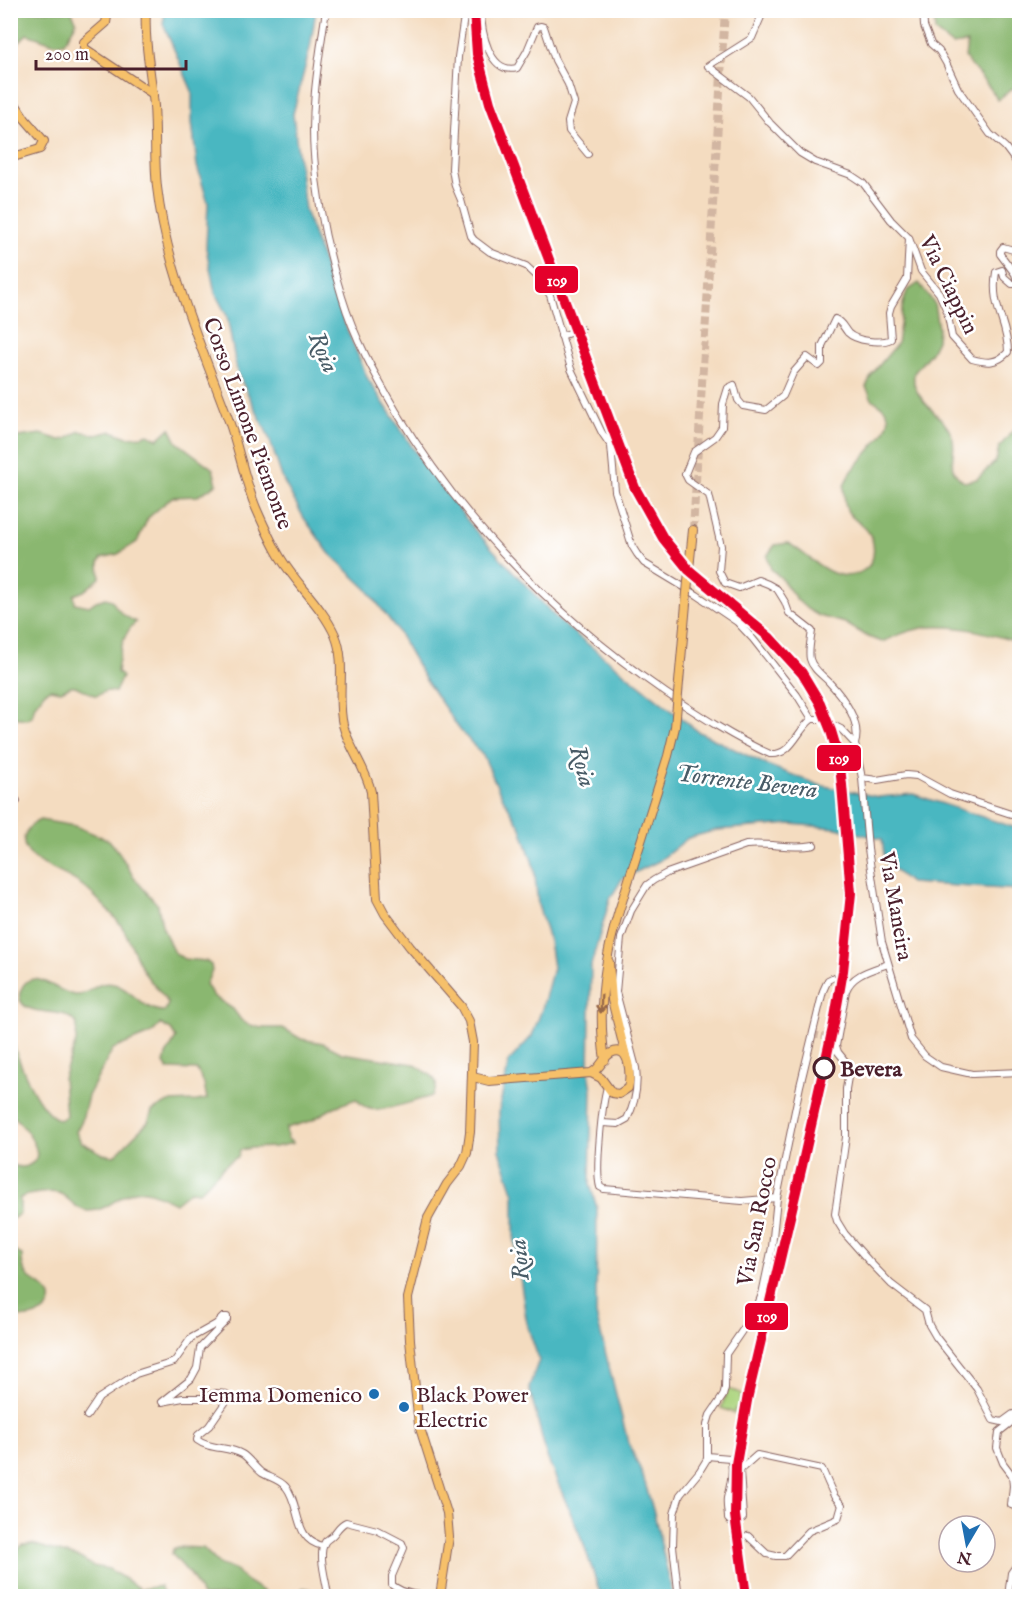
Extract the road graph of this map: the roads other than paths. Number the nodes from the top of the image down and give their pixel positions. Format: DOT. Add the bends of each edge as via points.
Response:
graph roads {
  1 [pos="108,10"];
  2 [pos="146,10"];
  3 [pos="326,10"];
  4 [pos="764,10"];
  5 [pos="923,10"];
  6 [pos="464,13"];
  7 [pos="481,13"];
  8 [pos="153,94"];
  9 [pos="10,96"];
  10 [pos="588,154"];
  11 [pos="10,158"];
  12 [pos="1020,167"];
  13 [pos="909,238"];
  14 [pos="1020,252"];
  15 [pos="581,329"];
  16 [pos="561,336"];
  17 [pos="693,530"];
  18 [pos="812,719"];
  19 [pos="855,744"];
  20 [pos="862,780"];
  21 [pos="1020,817"];
  22 [pos="814,845"];
  23 [pos="609,947"];
  24 [pos="888,964"];
  25 [pos="832,978"];
  26 [pos="626,1056"];
  27 [pos="605,1060"];
  28 [pos="1020,1072"];
  29 [pos="591,1073"];
  30 [pos="473,1082"];
  31 [pos="607,1086"];
  32 [pos="619,1094"];
  33 [pos="603,1106"];
  34 [pos="602,1123"];
  35 [pos="777,1198"];
  36 [pos="87,1416"];
  37 [pos="707,1455"];
  38 [pos="1020,1508"];
  39 [pos="748,1536"];
  40 [pos="323,1546"];
  41 [pos="1020,1560"];
  42 [pos="1009,1595"];
  43 [pos="328,1596"];
  44 [pos="440,1596"];
  45 [pos="681,1596"];
  1 -- 8 [label="main road" via="106,23 84,42 84,48"];
  2 -- 8 [label="main road, Corso Limone Piemonte"];
  3 -- 18 [label="street" via="315,96 314,154 329,248 342,298 362,349 419,449 468,513 533,586 645,679 770,754 785,752"];
  4 -- 13 [label="street, Via Ciappin" via="752,38 708,66 749,98 800,153 863,183"];
  5 -- 12 [label="street" via="931,44 946,63 958,89"];
  6 -- 7 [label="street"];
  6 -- 16 [label="street" via="452,170 466,223 474,240 490,252 526,266 539,278 550,295"];
  7 -- 10 [label="street" via="490,56 507,69 517,68 537,27 544,27 573,100 569,131"];
  8 -- 30 [label="main road, Corso Limone Piemonte" via="156,186 175,273 255,505 280,557 334,633 339,646 344,726 371,792 377,898 385,914 469,1021"];
  9 -- 11 [label="main road" via="44,140 40,149"];
  13 -- 14 [label="street, Via Ciappin" via="921,271 943,302 952,338 972,360 983,362 1002,359 1008,352 994,292 996,272 1002,270 1012,285 1018,284 1000,251 1004,247"];
  13 -- 19 [label="street, Via Maneira" via="907,279 889,313 891,339 883,343 855,337 835,319 822,346 822,363 816,366 807,357 776,404 766,410 743,406 734,385 728,388 722,427 715,438 694,452 686,474 688,480 709,495 721,546 719,571 726,583 739,588 758,580 777,589 789,613 812,631 810,660 854,719 858,734"];
  15 -- 16 [label="street"];
  16 -- 18 [label="street" via="571,369 611,446 615,491 637,554 644,563 737,622"];
  17 -- 23 [label="highway, bridge" via="675,727"];
  18 -- 19 [label="street" via="841,729"];
  19 -- 20 [label="street, Via Maneira"];
  20 -- 21 [label="street" via="917,776 950,794"];
  20 -- 24 [label="street, Via Maneira" via="868,849"];
  22 -- 34 [label="street" via="746,845 667,873 647,885 621,938 616,992 636,1068 635,1095 627,1119 613,1125"];
  23 -- 26 [label="highway" via="612,1000"];
  23 -- 27 [label="highway, one-way" via="601,1001"];
  24 -- 28 [label="street, Via Maneira" via="909,1033 933,1063 972,1074"];
  24 -- 38 [label="street" via="849,983 836,1046 849,1071 846,1137 835,1214 891,1284 925,1310 936,1337 976,1389 993,1420 1002,1422 1013,1414 1018,1417 999,1432 997,1448 1012,1475 1011,1505"];
  25 -- 35 [label="street, Via San Rocco" via="823,992"];
  26 -- 27 [label="main road" via="614,1052"];
  26 -- 32 [label="main road" via="629,1085"];
  27 -- 29 [label="main road"];
  27 -- 31 [label="main road"];
  29 -- 30 [label="main road"];
  29 -- 31 [label="main road"];
  30 -- 44 [label="main road, Corso Limone Piemonte" via="467,1154 428,1218 408,1298 419,1425 447,1513 449,1537"];
  31 -- 32 [label="main road" via="612,1093"];
  31 -- 33 [label="street"];
  32 -- 33 [label="street"];
  33 -- 34 [label="street"];
  34 -- 35 [label="street" via="598,1178 604,1189 742,1201"];
  35 -- 37 [label="street, Via San Rocco" via="762,1294 755,1312 726,1354 723,1396 707,1425"];
  36 -- 40 [label="street" via="108,1391 136,1374 174,1362 191,1338 227,1317 200,1348 191,1379 162,1402 226,1394 227,1400 197,1440 242,1454 260,1471 277,1479 292,1498 306,1537"];
  37 -- 39 [label="street" via="726,1456 732,1462 727,1499 731,1522 743,1518 740,1470 757,1455 822,1468 842,1505 838,1519 809,1531 785,1556 767,1554"];
  37 -- 45 [label="street" via="680,1495 674,1514"];
  40 -- 43 [label="street"];
  40 -- 44 [label="street" via="346,1522 392,1537 404,1548 392,1585 410,1594"];
  41 -- 42 [label="street" via="1011,1573"];
}
